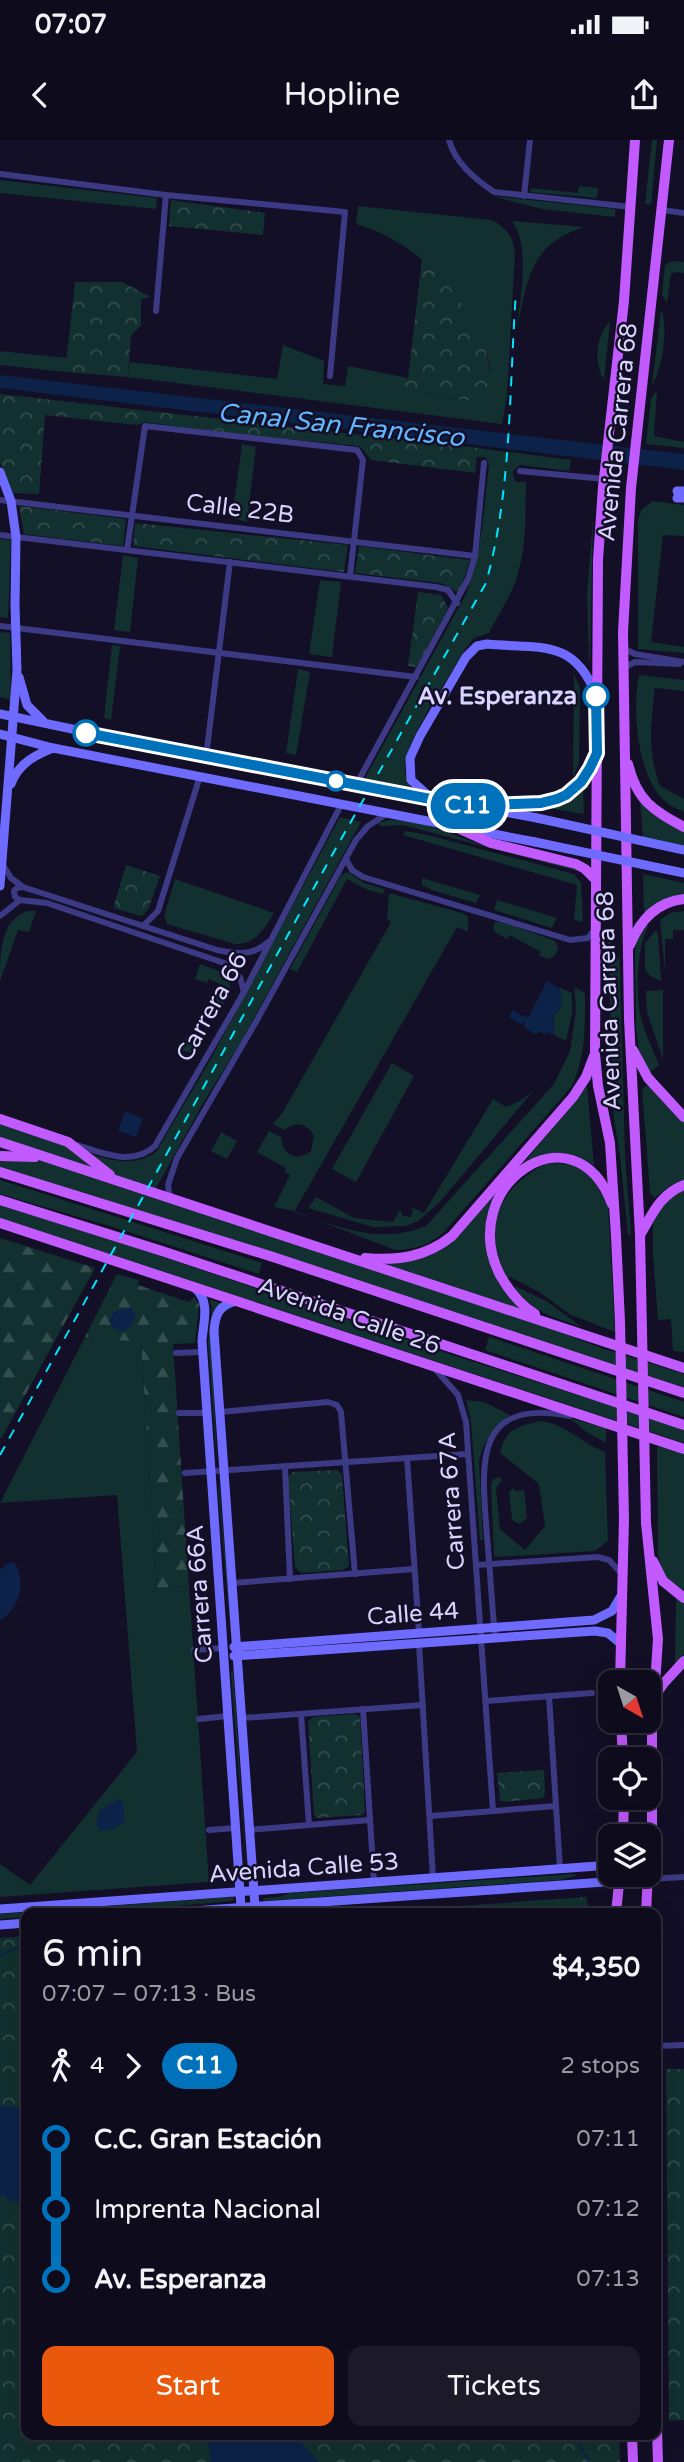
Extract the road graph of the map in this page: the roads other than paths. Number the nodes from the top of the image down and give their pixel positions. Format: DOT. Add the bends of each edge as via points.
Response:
graph roads {
  1 [pos="449,140"];
  2 [pos="530,140"];
  3 [pos="635,140"];
  4 [pos="669,140"];
  5 [pos="0,174"];
  6 [pos="166,195"];
  7 [pos="524,196"];
  8 [pos="631,207"];
  9 [pos="662,210"];
  10 [pos="684,213"];
  11 [pos="156,311"];
  12 [pos="330,376"];
  13 [pos="484,463"];
  14 [pos="520,471"];
  15 [pos="0,472"];
  16 [pos="604,479"];
  17 [pos="0,500"];
  18 [pos="11,502"];
  19 [pos="131,516"];
  20 [pos="0,535"];
  21 [pos="16,537"];
  22 [pos="355,542"];
  23 [pos="127,551"];
  24 [pos="475,556"];
  25 [pos="230,562"];
  26 [pos="350,576"];
  27 [pos="457,603"];
  28 [pos="0,626"];
  29 [pos="15,628"];
  30 [pos="623,648"];
  31 [pos="219,651"];
  32 [pos="684,663"];
  33 [pos="623,668"];
  34 [pos="17,670"];
  35 [pos="416,677"];
  36 [pos="596,695"];
  37 [pos="0,714"];
  38 [pos="14,717"];
  39 [pos="47,724"];
  40 [pos="0,734"];
  41 [pos="12,737"];
  42 [pos="624,747"];
  43 [pos="53,748"];
  44 [pos="597,753"];
  45 [pos="206,757"];
  46 [pos="200,776"];
  47 [pos="356,785"];
  48 [pos="8,792"];
  49 [pos="434,800"];
  50 [pos="342,803"];
  51 [pos="467,806"];
  52 [pos="389,812"];
  53 [pos="453,826"];
  54 [pos="684,827"];
  55 [pos="684,850"];
  56 [pos="346,858"];
  57 [pos="3,864"];
  58 [pos="684,873"];
  59 [pos="596,880"];
  60 [pos="0,886"];
  61 [pos="23,887"];
  62 [pos="684,899"];
  63 [pos="20,900"];
  64 [pos="158,911"];
  65 [pos="0,916"];
  66 [pos="143,926"];
  67 [pos="596,928"];
  68 [pos="166,933"];
  69 [pos="272,938"];
  70 [pos="628,950"];
  71 [pos="244,992"];
  72 [pos="630,1044"];
  73 [pos="595,1054"];
  74 [pos="684,1116"];
  75 [pos="0,1119"];
  76 [pos="0,1142"];
  77 [pos="68,1142"];
  78 [pos="0,1156"];
  79 [pos="48,1158"];
  80 [pos="0,1172"];
  81 [pos="125,1184"];
  82 [pos="684,1185"];
  83 [pos="170,1199"];
  84 [pos="0,1200"];
  85 [pos="615,1216"];
  86 [pos="0,1223"];
  87 [pos="640,1235"];
  88 [pos="344,1256"];
  89 [pos="191,1285"];
  90 [pos="239,1301"];
  91 [pos="550,1322"];
  92 [pos="202,1352"];
  93 [pos="176,1353"];
  94 [pos="684,1359"];
  95 [pos="658,1360"];
  96 [pos="432,1366"];
  97 [pos="684,1368"];
  98 [pos="684,1393"];
  99 [pos="220,1412"];
  100 [pos="179,1413"];
  101 [pos="207,1413"];
  102 [pos="600,1422"];
  103 [pos="684,1425"];
  104 [pos="684,1449"];
  105 [pos="468,1454"];
  106 [pos="407,1458"];
  107 [pos="346,1462"];
  108 [pos="285,1467"];
  109 [pos="224,1471"];
  110 [pos="211,1472"];
  111 [pos="185,1473"];
  112 [pos="649,1545"];
  113 [pos="489,1564"];
  114 [pos="477,1565"];
  115 [pos="414,1569"];
  116 [pos="355,1574"];
  117 [pos="622,1574"];
  118 [pos="290,1578"];
  119 [pos="232,1583"];
  120 [pos="622,1595"];
  121 [pos="684,1598"];
  122 [pos="481,1628"];
  123 [pos="494,1628"];
  124 [pos="419,1633"];
  125 [pos="495,1638"];
  126 [pos="482,1639"];
  127 [pos="620,1643"];
  128 [pos="419,1644"];
  129 [pos="194,1650"];
  130 [pos="237,1651"];
  131 [pos="224,1652"];
  132 [pos="684,1661"];
  133 [pos="620,1670"];
  134 [pos="656,1670"];
  135 [pos="662,1687"];
  136 [pos="592,1693"];
  137 [pos="550,1696"];
  138 [pos="486,1701"];
  139 [pos="423,1705"];
  140 [pos="363,1709"];
  141 [pos="301,1714"];
  142 [pos="228,1716"];
  143 [pos="242,1718"];
  144 [pos="199,1719"];
  145 [pos="652,1733"];
  146 [pos="556,1806"];
  147 [pos="494,1811"];
  148 [pos="430,1816"];
  149 [pos="370,1820"];
  150 [pos="652,1824"];
  151 [pos="309,1825"];
  152 [pos="236,1828"];
  153 [pos="209,1830"];
  154 [pos="249,1830"];
  155 [pos="598,1866"];
  156 [pos="560,1869"];
  157 [pos="661,1877"];
  158 [pos="684,1877"];
  159 [pos="433,1878"];
  160 [pos="598,1879"];
  161 [pos="374,1882"];
  162 [pos="618,1887"];
  163 [pos="647,1887"];
  164 [pos="240,1891"];
  165 [pos="254,1891"];
  166 [pos="255,1906"];
  167 [pos="241,1907"];
  168 [pos="228,1908"];
  169 [pos="616,1908"];
  170 [pos="646,1908"];
  171 [pos="0,1909"];
  172 [pos="21,1923"];
  173 [pos="0,1925"];
  174 [pos="684,2045"];
  175 [pos="661,2046"];
  176 [pos="632,2440"];
  177 [pos="657,2440"];
  178 [pos="633,2462"];
  179 [pos="658,2462"];
  1 -- 7 [label="street" via="456,157 480,182 494,191"];
  2 -- 7 [label="street"];
  3 -- 8 [label="main road, Avenida Carrera 68"];
  4 -- 9 [label="main road, Avenida Carrera 68"];
  5 -- 6 [label="street"];
  6 -- 11 [label="street"];
  6 -- 12 [label="street" via="345,212"];
  7 -- 8 [label="street"];
  8 -- 16 [label="main road, Avenida Carrera 68"];
  9 -- 10 [label="street"];
  9 -- 30 [label="main road, Avenida Carrera 68" via="633,468"];
  13 -- 24 [label="street"];
  14 -- 16 [label="street"];
  15 -- 18 [label="street"];
  16 -- 36 [label="main road, Avenida Carrera 68" via="597,570"];
  17 -- 18 [label="street, Calle 22B"];
  18 -- 19 [label="street, Calle 22B"];
  18 -- 21 [label="street"];
  19 -- 22 [label="street, Calle 22B"];
  19 -- 22 [label="street" via="145,426 357,450 363,460"];
  19 -- 23 [label="street"];
  20 -- 21 [label="street"];
  21 -- 23 [label="street"];
  21 -- 29 [label="street"];
  22 -- 24 [label="street, Calle 22B"];
  22 -- 26 [label="street"];
  23 -- 25 [label="street"];
  24 -- 27 [label="street"];
  25 -- 26 [label="street"];
  25 -- 31 [label="street"];
  26 -- 27 [label="street" via="443,588"];
  27 -- 35 [label="street"];
  28 -- 29 [label="street"];
  29 -- 31 [label="street"];
  29 -- 34 [label="street"];
  30 -- 32 [label="street"];
  30 -- 33 [label="main road, Avenida Carrera 68"];
  31 -- 35 [label="street"];
  31 -- 45 [label="street"];
  32 -- 33 [label="street" via="635,662"];
  33 -- 42 [label="main road, Avenida Carrera 68"];
  34 -- 38 [label="street"];
  34 -- 39 [label="street" via="27,705"];
  35 -- 47 [label="street"];
  36 -- 44 [label="main road, Avenida Carrera 68"];
  36 -- 49 [label="street" via="584,669 562,653 477,646 466,657 411,758 411,780"];
  37 -- 38 [label="street"];
  38 -- 39 [label="street"];
  38 -- 41 [label="street"];
  39 -- 45 [label="street"];
  40 -- 41 [label="street"];
  41 -- 43 [label="street"];
  41 -- 48 [label="street"];
  42 -- 54 [label="main road" via="643,799"];
  42 -- 70 [label="main road, Avenida Carrera 68"];
  43 -- 46 [label="street"];
  43 -- 48 [label="street" via="24,764"];
  44 -- 51 [label="main road" via="581,782 557,799"];
  44 -- 59 [label="main road, Avenida Carrera 68"];
  45 -- 47 [label="street"];
  46 -- 50 [label="street"];
  46 -- 64 [label="street"];
  47 -- 49 [label="street"];
  48 -- 57 [label="street"];
  49 -- 51 [label="street"];
  50 -- 52 [label="street"];
  50 -- 69 [label="street, Carrera 66"];
  51 -- 55 [label="street, bridge"];
  52 -- 53 [label="street"];
  52 -- 56 [label="street, Carrera 66" via="362,832"];
  53 -- 58 [label="street, bridge"];
  53 -- 59 [label="main road" via="491,843 576,864"];
  56 -- 67 [label="street" via="349,867 363,877 570,940 588,938"];
  56 -- 83 [label="street, Carrera 66" via="177,1158 168,1185"];
  57 -- 60 [label="street"];
  57 -- 61 [label="street"];
  59 -- 67 [label="main road, Avenida Carrera 68"];
  61 -- 63 [label="street" via="14,891"];
  61 -- 66 [label="street"];
  62 -- 70 [label="main road" via="650,914"];
  63 -- 65 [label="street"];
  63 -- 71 [label="street" via="47,903 215,958 235,969"];
  64 -- 66 [label="street"];
  64 -- 68 [label="street"];
  66 -- 68 [label="street"];
  67 -- 73 [label="main road, Avenida Carrera 68"];
  68 -- 69 [label="street" via="237,953 257,950"];
  69 -- 71 [label="street, Carrera 66"];
  70 -- 72 [label="main road, Avenida Carrera 68"];
  71 -- 77 [label="street, Carrera 66" via="162,1136 148,1152 119,1157"];
  72 -- 74 [label="main road" via="648,1078"];
  72 -- 87 [label="main road, Avenida Carrera 68"];
  73 -- 85 [label="main road, Avenida Carrera 68" via="610,1143"];
  73 -- 88 [label="main road" via="573,1097 442,1244 400,1259"];
  75 -- 77 [label="main road"];
  76 -- 79 [label="main road"];
  77 -- 81 [label="main road"];
  78 -- 79 [label="main road"];
  79 -- 81 [label="main road"];
  80 -- 98 [label="main road, Avenida Calle 26"];
  81 -- 83 [label="main road"];
  82 -- 87 [label="main road" via="658,1203"];
  83 -- 88 [label="main road"];
  84 -- 103 [label="main road, Avenida Calle 26"];
  85 -- 91 [label="main road" via="609,1195 596,1176 564,1158 529,1165 499,1194 490,1232 498,1271 520,1304"];
  85 -- 117 [label="main road, Avenida Carrera 68, bridge"];
  86 -- 89 [label="main road, Avenida Calle 26"];
  87 -- 112 [label="main road, Avenida Carrera 68, bridge"];
  88 -- 91 [label="main road"];
  89 -- 90 [label="main road, Avenida Calle 26"];
  89 -- 92 [label="street, Carrera 66A" via="205,1305"];
  90 -- 96 [label="main road, Avenida Calle 26"];
  90 -- 99 [label="street, Carrera 66A" via="224,1306 216,1318"];
  91 -- 95 [label="main road"];
  92 -- 93 [label="street"];
  92 -- 101 [label="street, Carrera 66A"];
  94 -- 95 [label="main road"];
  95 -- 97 [label="main road"];
  96 -- 102 [label="main road, Avenida Calle 26"];
  96 -- 105 [label="street, Carrera 67A" via="458,1395"];
  99 -- 107 [label="street" via="328,1402 337,1405"];
  99 -- 109 [label="street, Carrera 66A"];
  100 -- 101 [label="street"];
  101 -- 110 [label="street, Carrera 66A"];
  102 -- 104 [label="main road, Avenida Calle 26"];
  102 -- 113 [label="street, Carrera 67A" via="535,1412 518,1416 495,1433 483,1462"];
  105 -- 106 [label="street"];
  105 -- 114 [label="street, Carrera 67A"];
  106 -- 107 [label="street"];
  106 -- 115 [label="street"];
  107 -- 108 [label="street"];
  107 -- 116 [label="street"];
  108 -- 109 [label="street"];
  108 -- 118 [label="street"];
  109 -- 110 [label="street"];
  109 -- 119 [label="street, Carrera 66A"];
  110 -- 111 [label="street"];
  110 -- 131 [label="street, Carrera 66A"];
  112 -- 121 [label="main road" via="661,1578"];
  112 -- 134 [label="main road, Avenida Carrera 68"];
  113 -- 114 [label="street"];
  113 -- 117 [label="street" via="598,1557"];
  113 -- 123 [label="street, Carrera 67A"];
  114 -- 122 [label="street, Carrera 67A"];
  115 -- 116 [label="street"];
  115 -- 124 [label="street"];
  116 -- 118 [label="street"];
  117 -- 120 [label="main road, Avenida Carrera 68"];
  118 -- 119 [label="street"];
  119 -- 130 [label="street, Carrera 66A"];
  120 -- 123 [label="street, Calle 44" via="600,1619"];
  120 -- 127 [label="main road, Avenida Carrera 68"];
  122 -- 123 [label="street, Calle 44"];
  122 -- 124 [label="street, Calle 44"];
  122 -- 126 [label="street, Carrera 67A"];
  123 -- 125 [label="street, Carrera 67A"];
  124 -- 130 [label="street, Calle 44"];
  125 -- 126 [label="street, Calle 44"];
  125 -- 127 [label="street, Calle 44" via="595,1631 608,1633"];
  126 -- 128 [label="street, Calle 44"];
  126 -- 138 [label="street, Carrera 67A"];
  127 -- 133 [label="main road, Avenida Carrera 68"];
  128 -- 130 [label="street, Calle 44"];
  128 -- 139 [label="street"];
  129 -- 131 [label="street, Calle 44"];
  130 -- 131 [label="street, Calle 44"];
  130 -- 143 [label="street, Carrera 66A"];
  131 -- 142 [label="street, Carrera 66A"];
  132 -- 135 [label="main road"];
  136 -- 137 [label="street"];
  137 -- 138 [label="street"];
  137 -- 146 [label="street"];
  138 -- 147 [label="street, Carrera 67A"];
  139 -- 140 [label="street"];
  139 -- 148 [label="street"];
  140 -- 141 [label="street"];
  140 -- 149 [label="street"];
  141 -- 143 [label="street"];
  141 -- 151 [label="street"];
  142 -- 144 [label="street"];
  142 -- 152 [label="street, Carrera 66A"];
  143 -- 154 [label="street, Carrera 66A"];
  145 -- 150 [label="main road, Avenida Carrera 68"];
  146 -- 147 [label="street"];
  146 -- 156 [label="street"];
  147 -- 148 [label="street"];
  148 -- 159 [label="street"];
  149 -- 151 [label="street"];
  149 -- 161 [label="street"];
  151 -- 154 [label="street"];
  152 -- 153 [label="street"];
  152 -- 164 [label="street, Carrera 66A"];
  154 -- 165 [label="street, Carrera 66A"];
  155 -- 156 [label="street, Avenida Calle 53"];
  156 -- 159 [label="street, Avenida Calle 53"];
  157 -- 158 [label="street"];
  159 -- 161 [label="street, Avenida Calle 53"];
  160 -- 166 [label="street, Avenida Calle 53"];
  161 -- 165 [label="street, Avenida Calle 53"];
  162 -- 169 [label="main road"];
  163 -- 170 [label="main road"];
  164 -- 165 [label="street, Avenida Calle 53"];
  164 -- 167 [label="street, Carrera 66A"];
  164 -- 171 [label="street, Avenida Calle 53"];
  165 -- 166 [label="street, Carrera 66A"];
  166 -- 167 [label="street, Avenida Calle 53"];
  167 -- 168 [label="street, Avenida Calle 53"];
  172 -- 173 [label="street"];
  174 -- 175 [label="street"];
  176 -- 178 [label="main road"];
  177 -- 179 [label="main road"];
}
